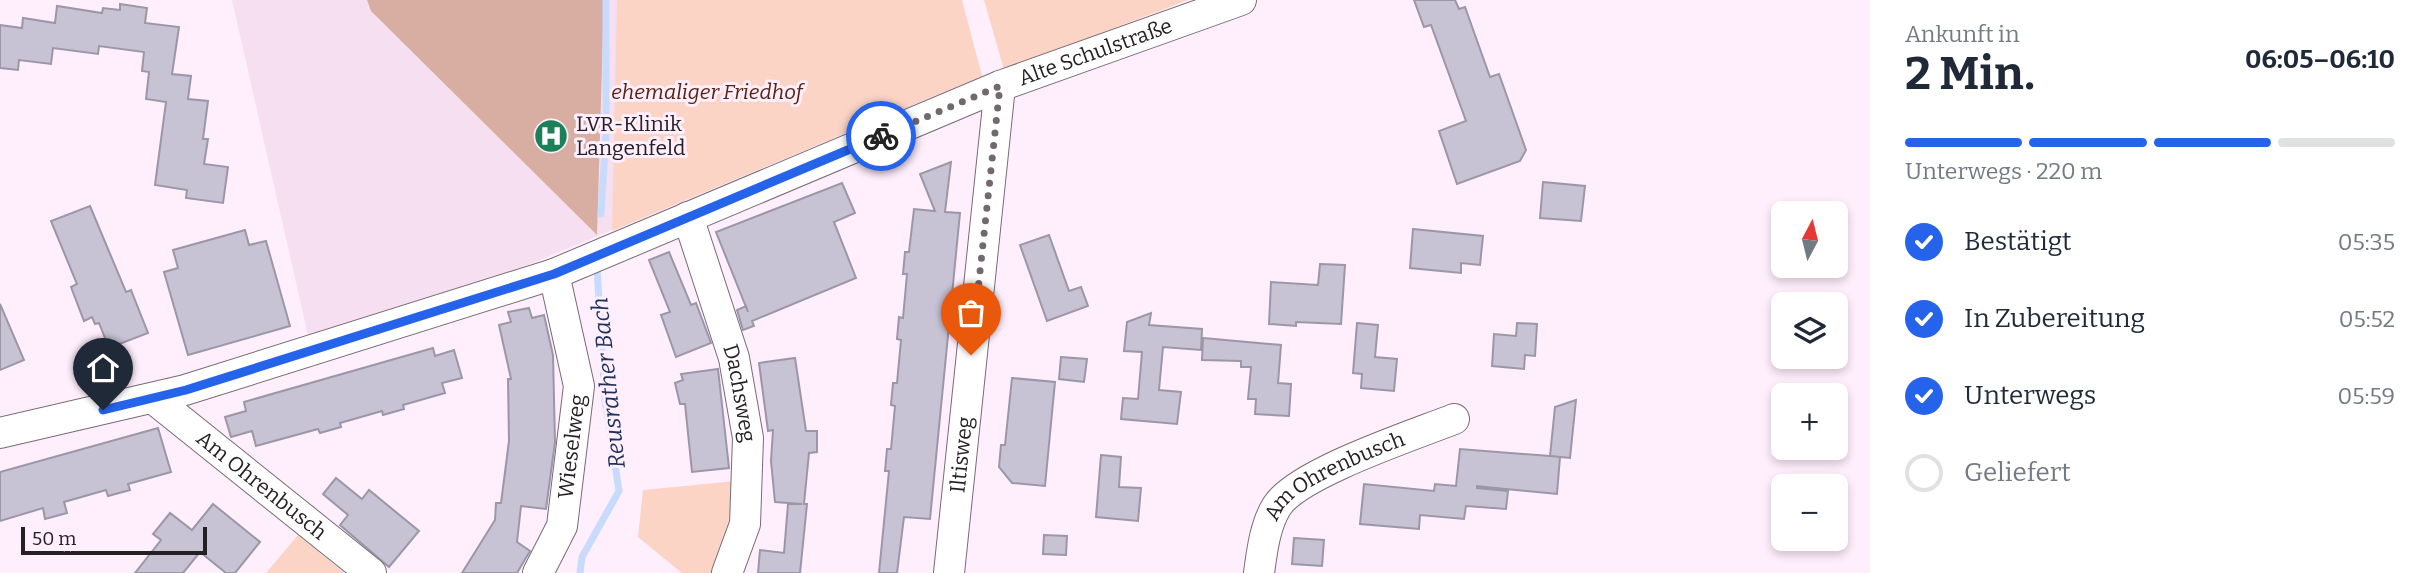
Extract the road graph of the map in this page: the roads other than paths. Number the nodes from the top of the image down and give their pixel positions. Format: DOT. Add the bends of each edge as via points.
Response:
graph roads {
  1 [pos="1241,0"];
  2 [pos="1000,86"];
  3 [pos="688,217"];
  4 [pos="554,274"];
  5 [pos="154,399"];
  6 [pos="1454,419"];
  7 [pos="0,433"];
  8 [pos="372,573"];
  9 [pos="538,573"];
  10 [pos="727,573"];
  11 [pos="949,573"];
  12 [pos="1259,573"];
  1 -- 2 [label="street, Alte Schulstraße"];
  2 -- 3 [label="street, Alte Schulstraße"];
  2 -- 11 [label="street, Iltisweg"];
  3 -- 4 [label="street, Alte Schulstraße"];
  3 -- 10 [label="street, Dachsweg" via="734,358 748,438 745,524"];
  4 -- 5 [label="street, Alte Schulstraße"];
  4 -- 9 [label="street, Wieselweg" via="579,386 562,526"];
  5 -- 7 [label="street, Alte Schulstraße"];
  5 -- 8 [label="street, Am Ohrenbusch"];
  6 -- 12 [label="street, Am Ohrenbusch" via="1317,474 1295,488 1277,506 1262,544"];
}
